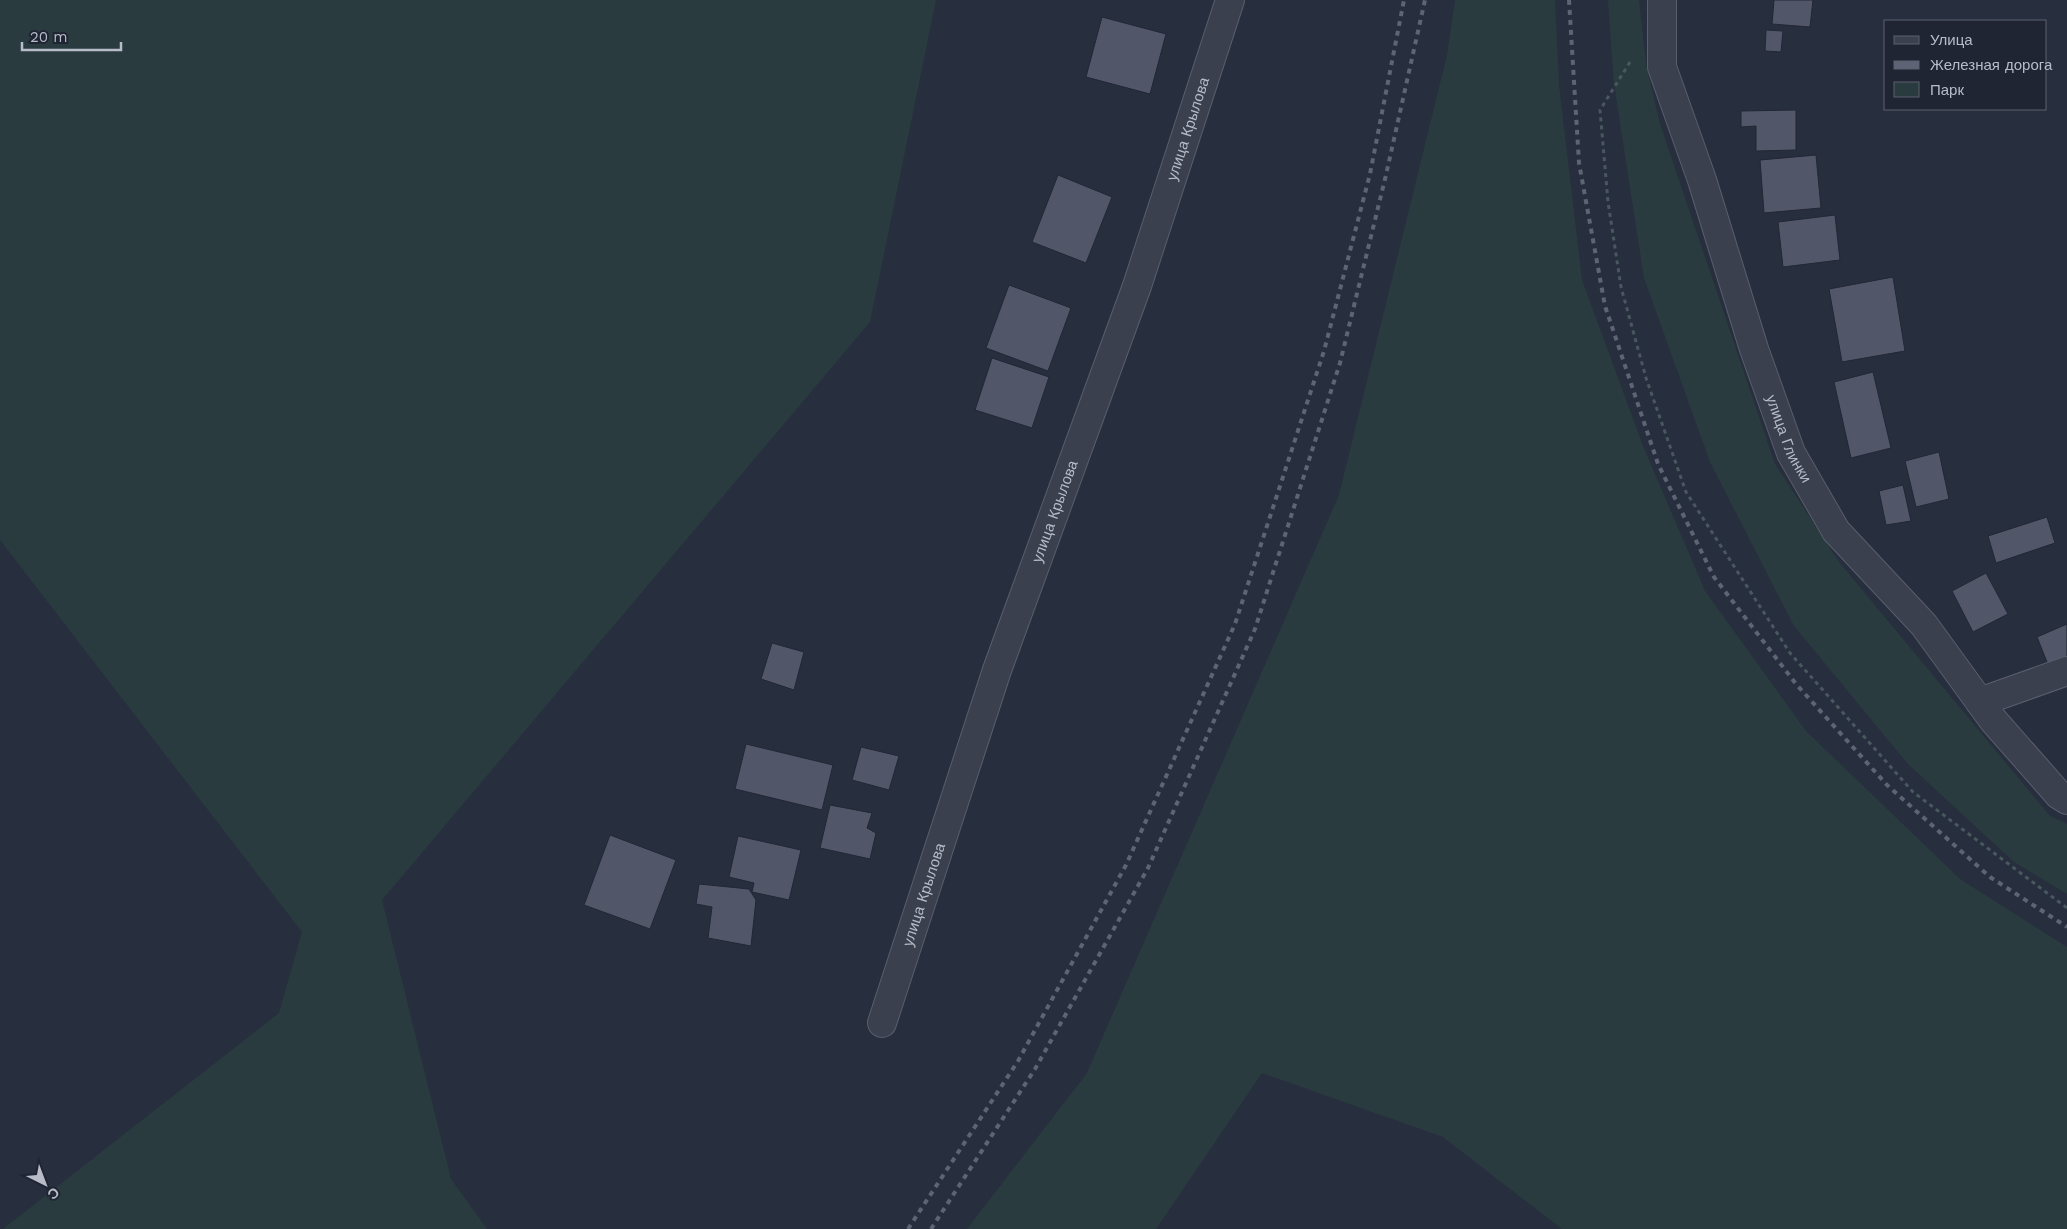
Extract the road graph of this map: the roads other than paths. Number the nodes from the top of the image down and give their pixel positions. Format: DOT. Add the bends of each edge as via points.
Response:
graph roads {
  1 [pos="1230,0"];
  2 [pos="1662,0"];
  3 [pos="2067,671"];
  4 [pos="1980,702"];
  5 [pos="2067,800"];
  6 [pos="882,1023"];
  1 -- 6 [label="street, улица Крылова" via="1136,286 997,670"];
  2 -- 4 [label="street, улица Глинки" via="1662,67 1790,453 1836,531 1924,625"];
  3 -- 4 [label="street"];
  4 -- 5 [label="street, улица Глинки" via="2059,795"];
}
